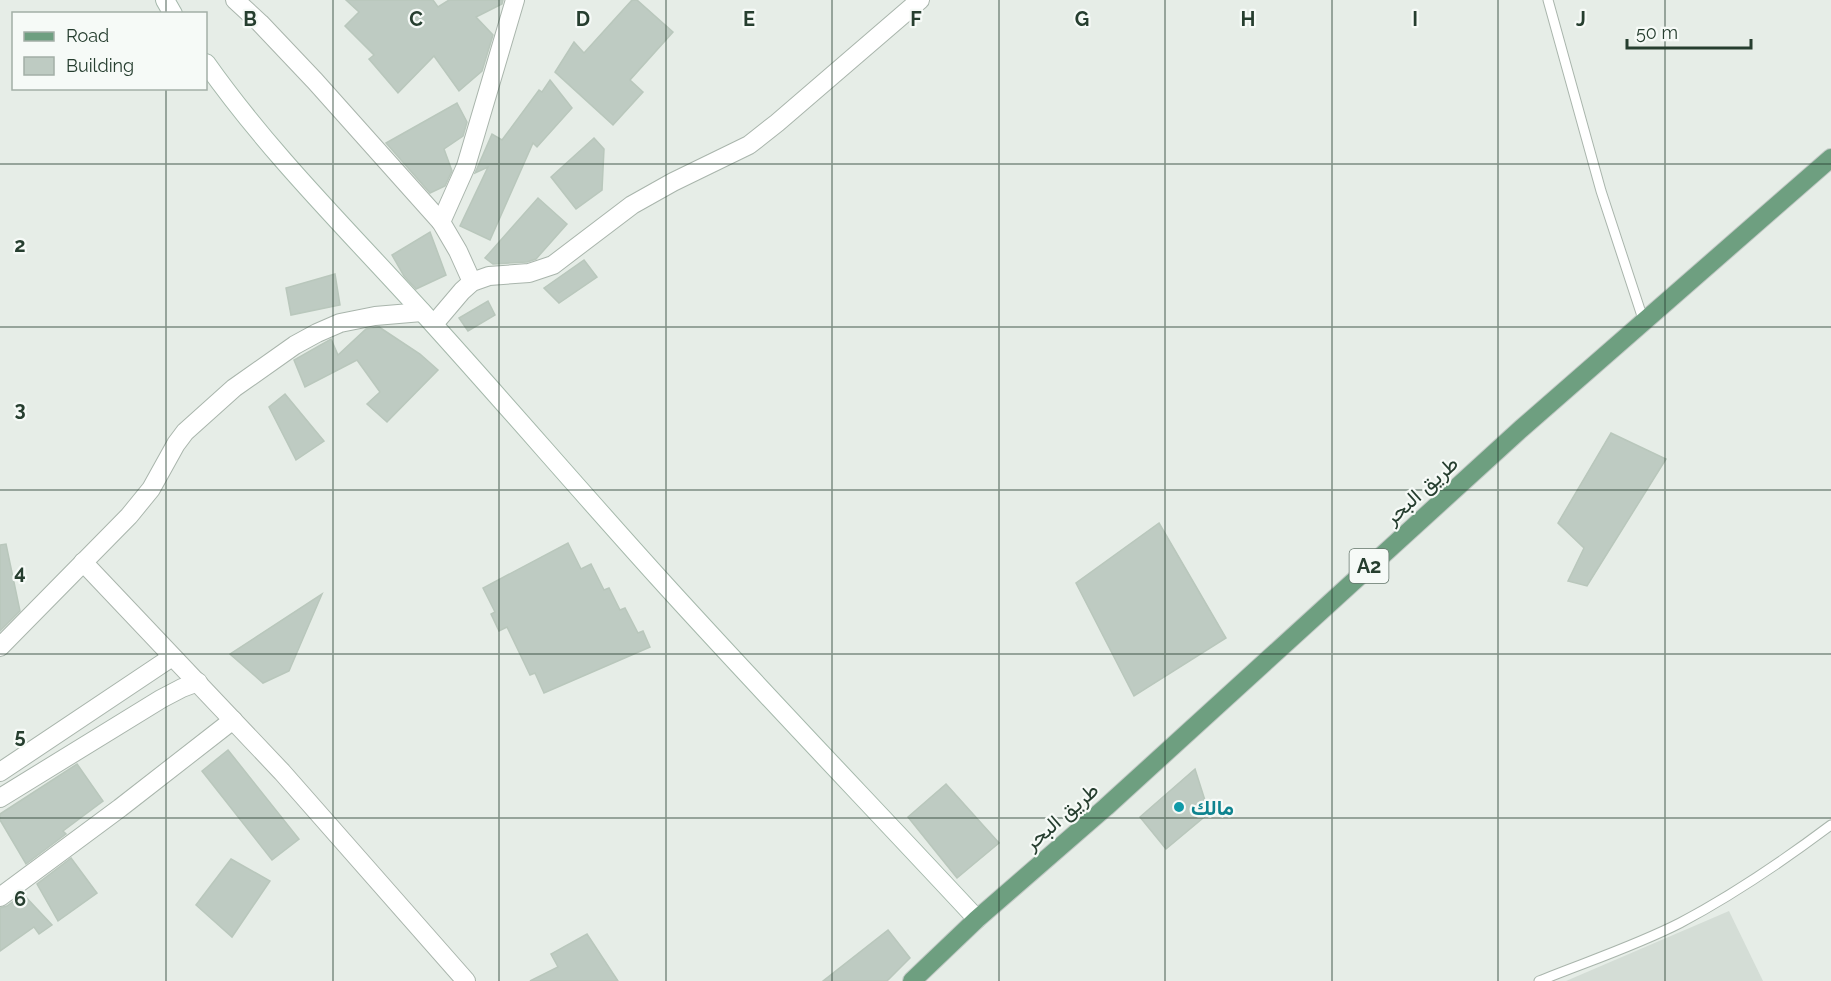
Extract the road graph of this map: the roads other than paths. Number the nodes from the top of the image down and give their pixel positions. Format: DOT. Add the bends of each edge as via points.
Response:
graph roads {
  1 [pos="235,0"];
  2 [pos="515,0"];
  3 [pos="920,0"];
  4 [pos="1548,0"];
  5 [pos="207,64"];
  6 [pos="1831,158"];
  7 [pos="441,222"];
  8 [pos="472,282"];
  9 [pos="428,318"];
  10 [pos="1644,322"];
  11 [pos="83,562"];
  12 [pos="0,647"];
  13 [pos="172,657"];
  14 [pos="198,682"];
  15 [pos="233,720"];
  16 [pos="0,772"];
  17 [pos="0,798"];
  18 [pos="1831,825"];
  19 [pos="0,897"];
  20 [pos="977,919"];
  21 [pos="466,981"];
  22 [pos="912,981"];
  23 [pos="1539,981"];
  1 -- 7 [label="street" via="278,41"];
  2 -- 7 [label="street" via="466,166"];
  3 -- 8 [label="street" via="749,145 632,205 553,266"];
  4 -- 10 [label="lane" via="1601,191"];
  5 -- 9 [label="street" via="253,126"];
  6 -- 10 [label="main road, طريق البحر / A2"];
  7 -- 8 [label="street"];
  8 -- 9 [label="street"];
  9 -- 11 [label="street" via="375,316 340,323 295,345 234,388 184,432 152,489"];
  9 -- 20 [label="street" via="671,592"];
  10 -- 20 [label="main road, طريق البحر / A2"];
  11 -- 12 [label="street"];
  11 -- 13 [label="street"];
  13 -- 14 [label="street"];
  13 -- 16 [label="street"];
  14 -- 15 [label="street"];
  14 -- 17 [label="street" via="160,699"];
  15 -- 19 [label="street"];
  15 -- 21 [label="street"];
  18 -- 23 [label="lane" via="1753,880 1679,924"];
  20 -- 22 [label="main road, طريق البحر / A2"];
}
